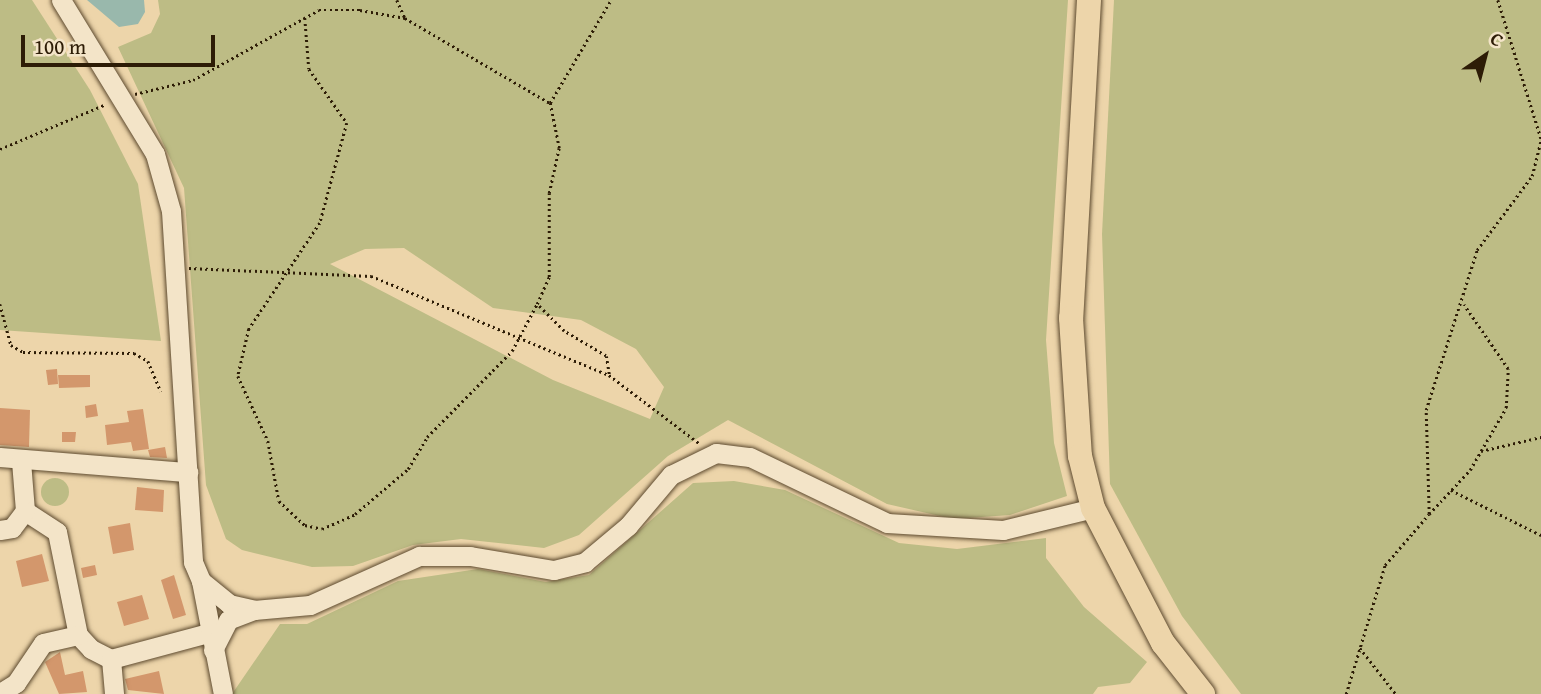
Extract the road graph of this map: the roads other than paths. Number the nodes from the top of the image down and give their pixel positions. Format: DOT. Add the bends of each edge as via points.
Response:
graph roads {
  1 [pos="61,0"];
  2 [pos="1089,0"];
  3 [pos="0,457"];
  4 [pos="21,461"];
  5 [pos="188,472"];
  6 [pos="1093,508"];
  7 [pos="25,511"];
  8 [pos="0,530"];
  9 [pos="201,581"];
  10 [pos="254,610"];
  11 [pos="78,635"];
  12 [pos="210,641"];
  13 [pos="111,659"];
  14 [pos="0,693"];
  15 [pos="114,694"];
  16 [pos="223,694"];
  17 [pos="1203,694"];
  1 -- 5 [label="street" via="124,96 155,154 172,211"];
  2 -- 6 [label="main road" via="1071,318 1080,456"];
  3 -- 4 [label="street"];
  4 -- 5 [label="street"];
  4 -- 7 [label="street"];
  5 -- 9 [label="street" via="192,562"];
  6 -- 10 [label="street" via="1003,530 887,523 750,457 716,453 671,475 628,526 585,562 554,570 470,556 419,556 310,605"];
  6 -- 17 [label="main road" via="1163,643"];
  7 -- 8 [label="street" via="12,528"];
  7 -- 11 [label="street" via="57,531"];
  9 -- 10 [label="street" via="229,604"];
  9 -- 12 [label="street"];
  10 -- 12 [label="street" via="228,620"];
  11 -- 13 [label="street"];
  11 -- 14 [label="street" via="43,643 16,684"];
  12 -- 13 [label="street"];
  12 -- 16 [label="street"];
  13 -- 15 [label="street"];
}
